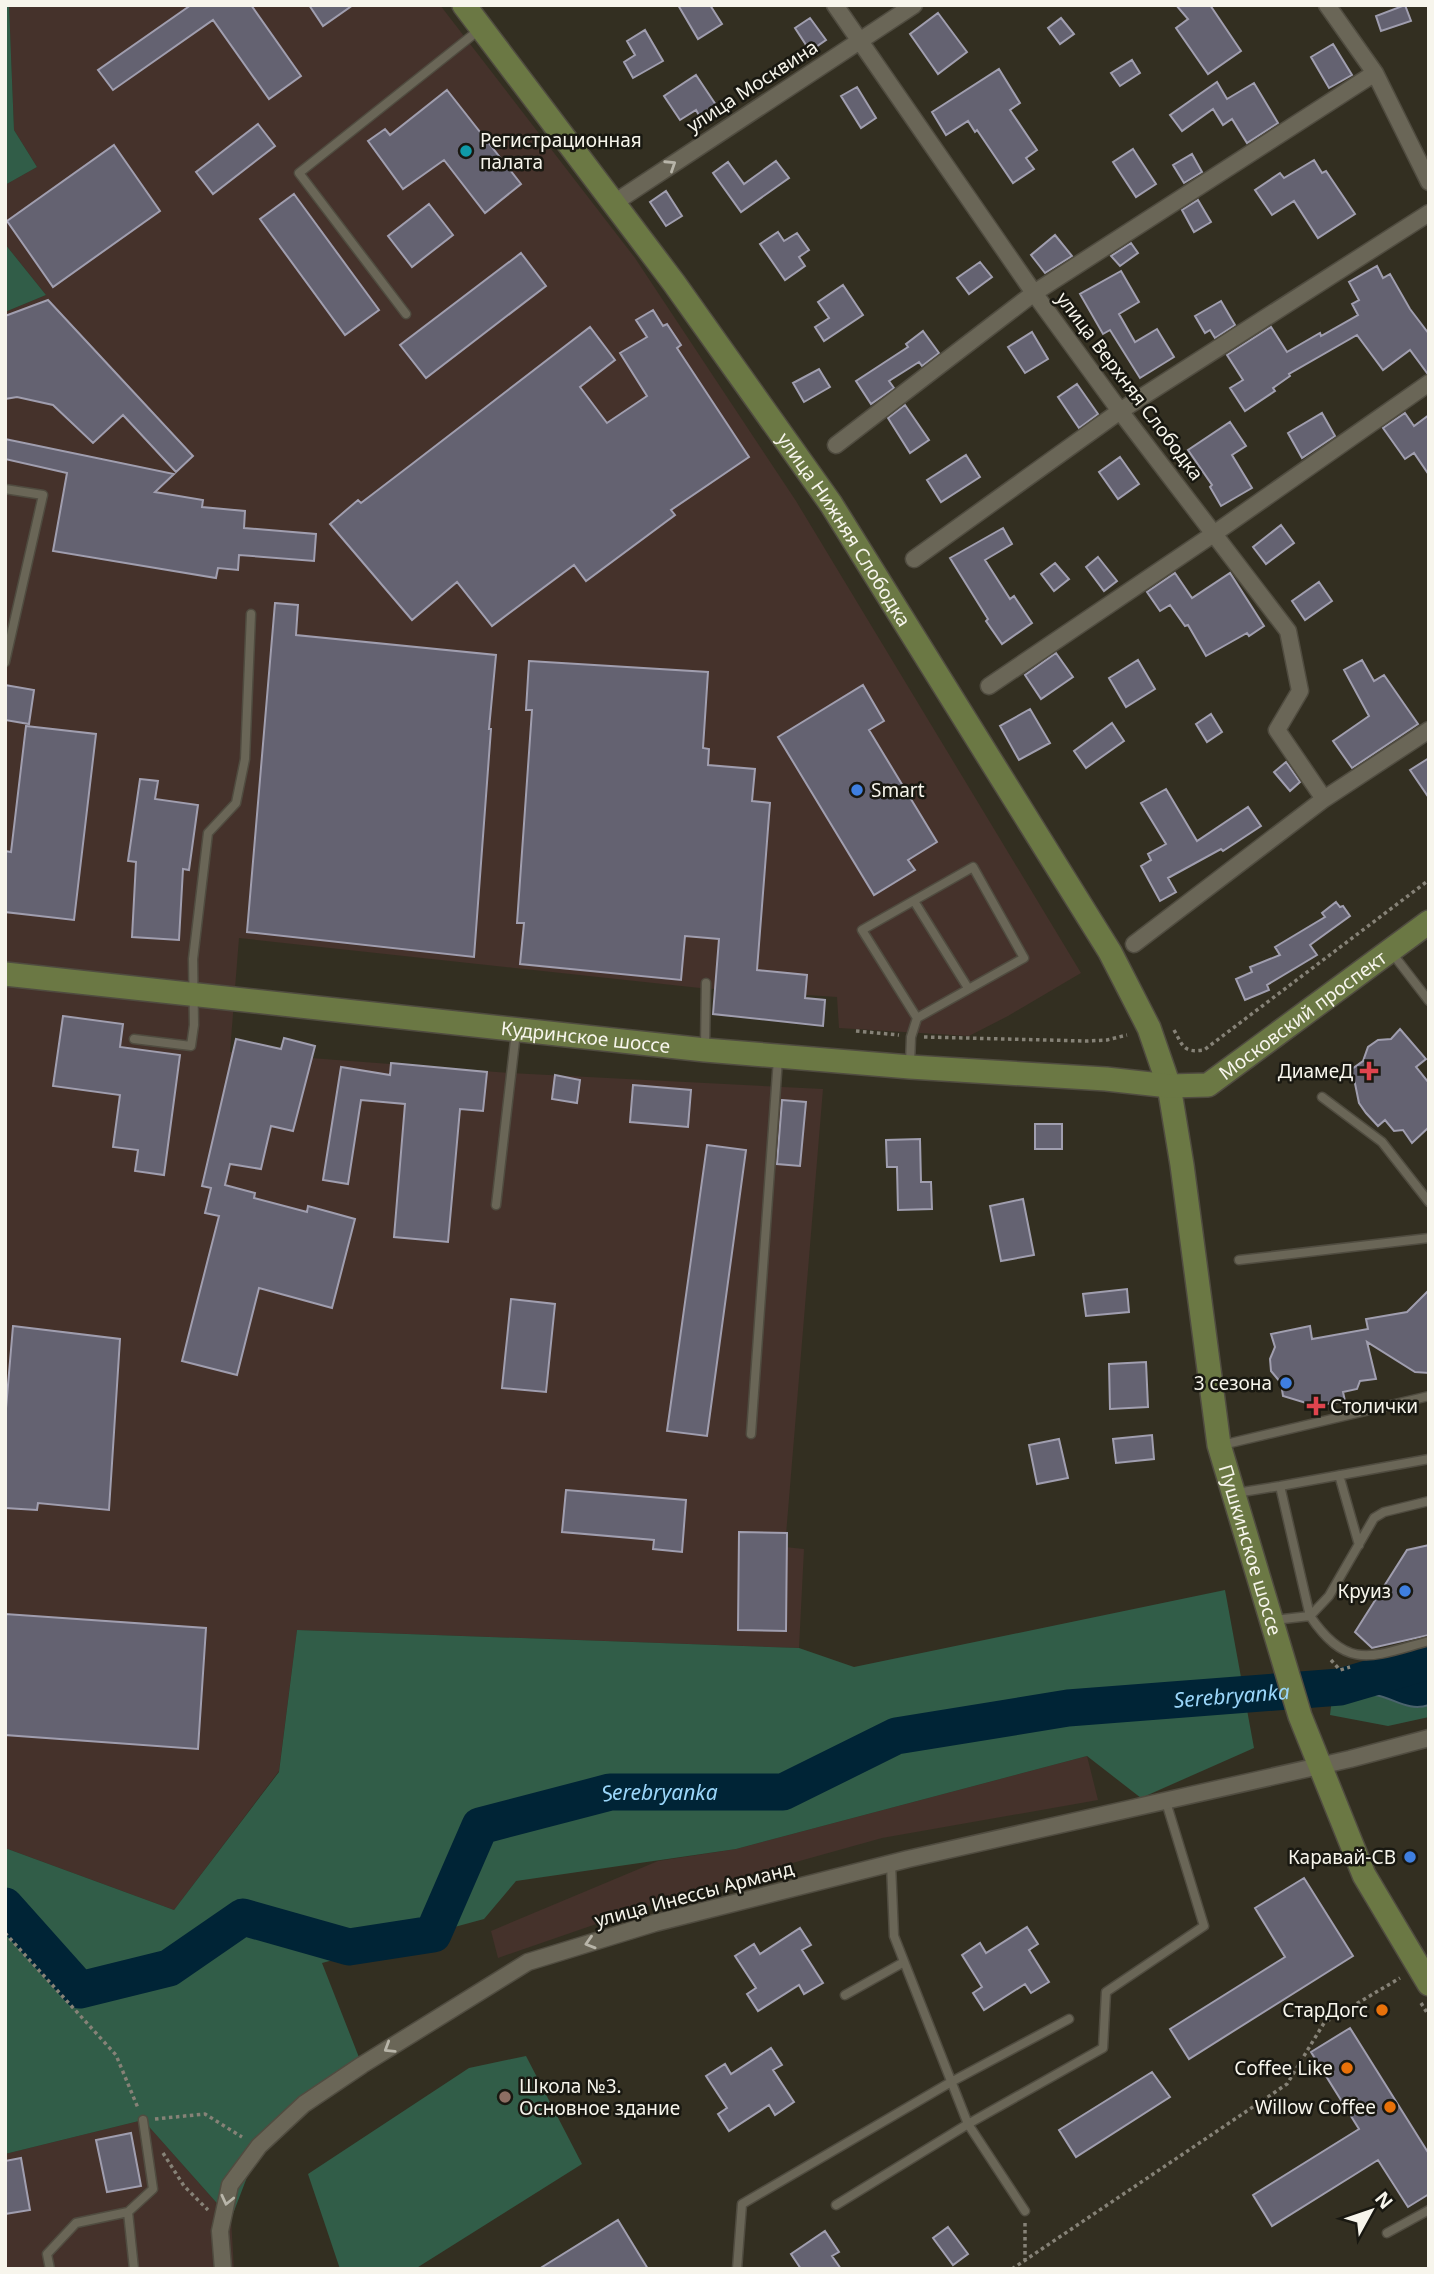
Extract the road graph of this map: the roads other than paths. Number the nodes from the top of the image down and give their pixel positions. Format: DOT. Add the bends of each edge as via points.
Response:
graph roads {
  1 [pos="464,5"];
  2 [pos="835,5"];
  3 [pos="914,5"];
  4 [pos="1327,5"];
  5 [pos="481,28"];
  6 [pos="859,41"];
  7 [pos="1375,73"];
  8 [pos="1429,183"];
  9 [pos="614,203"];
  10 [pos="1429,213"];
  11 [pos="1034,293"];
  12 [pos="406,314"];
  13 [pos="1429,383"];
  14 [pos="1120,411"];
  15 [pos="836,445"];
  16 [pos="5,489"];
  17 [pos="1215,533"];
  18 [pos="914,559"];
  19 [pos="251,614"];
  20 [pos="5,662"];
  21 [pos="989,686"];
  22 [pos="1429,730"];
  23 [pos="1324,799"];
  24 [pos="914,901"];
  25 [pos="1429,922"];
  26 [pos="1134,944"];
  27 [pos="1390,950"];
  28 [pos="5,974"];
  29 [pos="706,983"];
  30 [pos="968,988"];
  31 [pos="192,994"];
  32 [pos="1429,1001"];
  33 [pos="917,1018"];
  34 [pos="517,1029"];
  35 [pos="134,1039"];
  36 [pos="705,1050"];
  37 [pos="778,1056"];
  38 [pos="910,1067"];
  39 [pos="1169,1086"];
  40 [pos="1322,1097"];
  41 [pos="1429,1202"];
  42 [pos="496,1205"];
  43 [pos="1429,1238"];
  44 [pos="1239,1260"];
  45 [pos="1429,1396"];
  46 [pos="751,1434"];
  47 [pos="1219,1445"];
  48 [pos="1429,1459"];
  49 [pos="1339,1475"];
  50 [pos="1280,1486"];
  51 [pos="1234,1493"];
  52 [pos="1429,1501"];
  53 [pos="1359,1545"];
  54 [pos="1310,1616"];
  55 [pos="1271,1620"];
  56 [pos="1429,1641"];
  57 [pos="1429,1738"];
  58 [pos="1320,1766"];
  59 [pos="1166,1802"];
  60 [pos="891,1864"];
  61 [pos="904,1962"];
  62 [pos="1424,1975"];
  63 [pos="845,1995"];
  64 [pos="1069,2020"];
  65 [pos="951,2081"];
  66 [pos="143,2120"];
  67 [pos="968,2124"];
  68 [pos="836,2205"];
  69 [pos="1429,2210"];
  70 [pos="1025,2211"];
  71 [pos="128,2212"];
  72 [pos="1387,2233"];
  73 [pos="50,2269"];
  74 [pos="134,2269"];
  75 [pos="223,2269"];
  76 [pos="737,2269"];
  1 -- 5 [label="main road, улица Нижняя Слободка"];
  2 -- 6 [label="street, улица Верхняя Слободка"];
  3 -- 6 [label="street, улица Москвина"];
  4 -- 7 [label="street"];
  5 -- 9 [label="main road, улица Нижняя Слободка"];
  5 -- 12 [label="lane" via="299,173"];
  9 -- 6 [label="street, улица Москвина, one-way"];
  6 -- 11 [label="street, улица Верхняя Слободка"];
  7 -- 8 [label="street"];
  7 -- 11 [label="street"];
  9 -- 39 [label="main road, улица Нижняя Слободка" via="831,504 1110,952 1149,1028"];
  10 -- 14 [label="street"];
  11 -- 14 [label="street, улица Верхняя Слободка"];
  11 -- 15 [label="street"];
  13 -- 17 [label="street"];
  14 -- 17 [label="street, улица Верхняя Слободка"];
  14 -- 18 [label="street"];
  16 -- 20 [label="lane" via="43,495"];
  17 -- 21 [label="street"];
  17 -- 23 [label="street, улица Верхняя Слободка" via="1288,631 1300,691 1277,730"];
  19 -- 31 [label="lane" via="246,759 236,803 208,833"];
  22 -- 23 [label="street"];
  23 -- 26 [label="street"];
  24 -- 30 [label="lane"];
  24 -- 30 [label="lane" via="973,867 1024,958"];
  24 -- 33 [label="lane" via="862,930"];
  25 -- 27 [label="main road, Московский проспект"];
  27 -- 32 [label="lane"];
  27 -- 39 [label="main road, Московский проспект" via="1208,1085"];
  28 -- 31 [label="main road, Кудринское шоссе"];
  29 -- 36 [label="lane"];
  30 -- 33 [label="lane"];
  31 -- 34 [label="main road, Кудринское шоссе"];
  31 -- 35 [label="lane" via="191,1046"];
  33 -- 38 [label="lane"];
  34 -- 36 [label="main road, Кудринское шоссе"];
  34 -- 42 [label="lane"];
  36 -- 37 [label="main road, Кудринское шоссе"];
  37 -- 38 [label="main road, Кудринское шоссе"];
  37 -- 46 [label="lane"];
  38 -- 39 [label="main road, Кудринское шоссе"];
  39 -- 47 [label="main road, Пушкинское шоссе"];
  40 -- 41 [label="lane" via="1382,1142"];
  43 -- 44 [label="lane"];
  45 -- 47 [label="lane"];
  47 -- 51 [label="main road, Пушкинское шоссе"];
  48 -- 49 [label="lane"];
  49 -- 50 [label="lane"];
  49 -- 53 [label="lane"];
  50 -- 51 [label="lane"];
  50 -- 54 [label="lane"];
  51 -- 55 [label="main road, Пушкинское шоссе"];
  52 -- 53 [label="lane" via="1374,1518"];
  53 -- 54 [label="lane" via="1329,1596"];
  54 -- 55 [label="lane"];
  54 -- 56 [label="lane" via="1337,1646 1352,1655 1372,1656"];
  55 -- 58 [label="main road, Пушкинское шоссе"];
  57 -- 58 [label="street, улица Инессы Арманд"];
  58 -- 59 [label="street, улица Инессы Арманд"];
  58 -- 62 [label="main road, Пушкинское шоссе" via="1364,1875"];
  59 -- 60 [label="street, улица Инессы Арманд"];
  59 -- 67 [label="lane" via="1204,1926 1106,1992 1103,2048"];
  60 -- 61 [label="lane" via="894,1936"];
  60 -- 75 [label="street, улица Инессы Арманд, one-way" via="655,1923 528,1962 304,2104 259,2146 230,2185 221,2224"];
  61 -- 63 [label="lane"];
  61 -- 65 [label="lane"];
  64 -- 65 [label="lane"];
  65 -- 67 [label="lane"];
  65 -- 76 [label="lane" via="742,2204"];
  66 -- 71 [label="lane" via="153,2189"];
  67 -- 68 [label="lane"];
  67 -- 70 [label="lane"];
  69 -- 72 [label="lane"];
  71 -- 73 [label="lane" via="76,2223 47,2255"];
  71 -- 74 [label="lane"];
}
